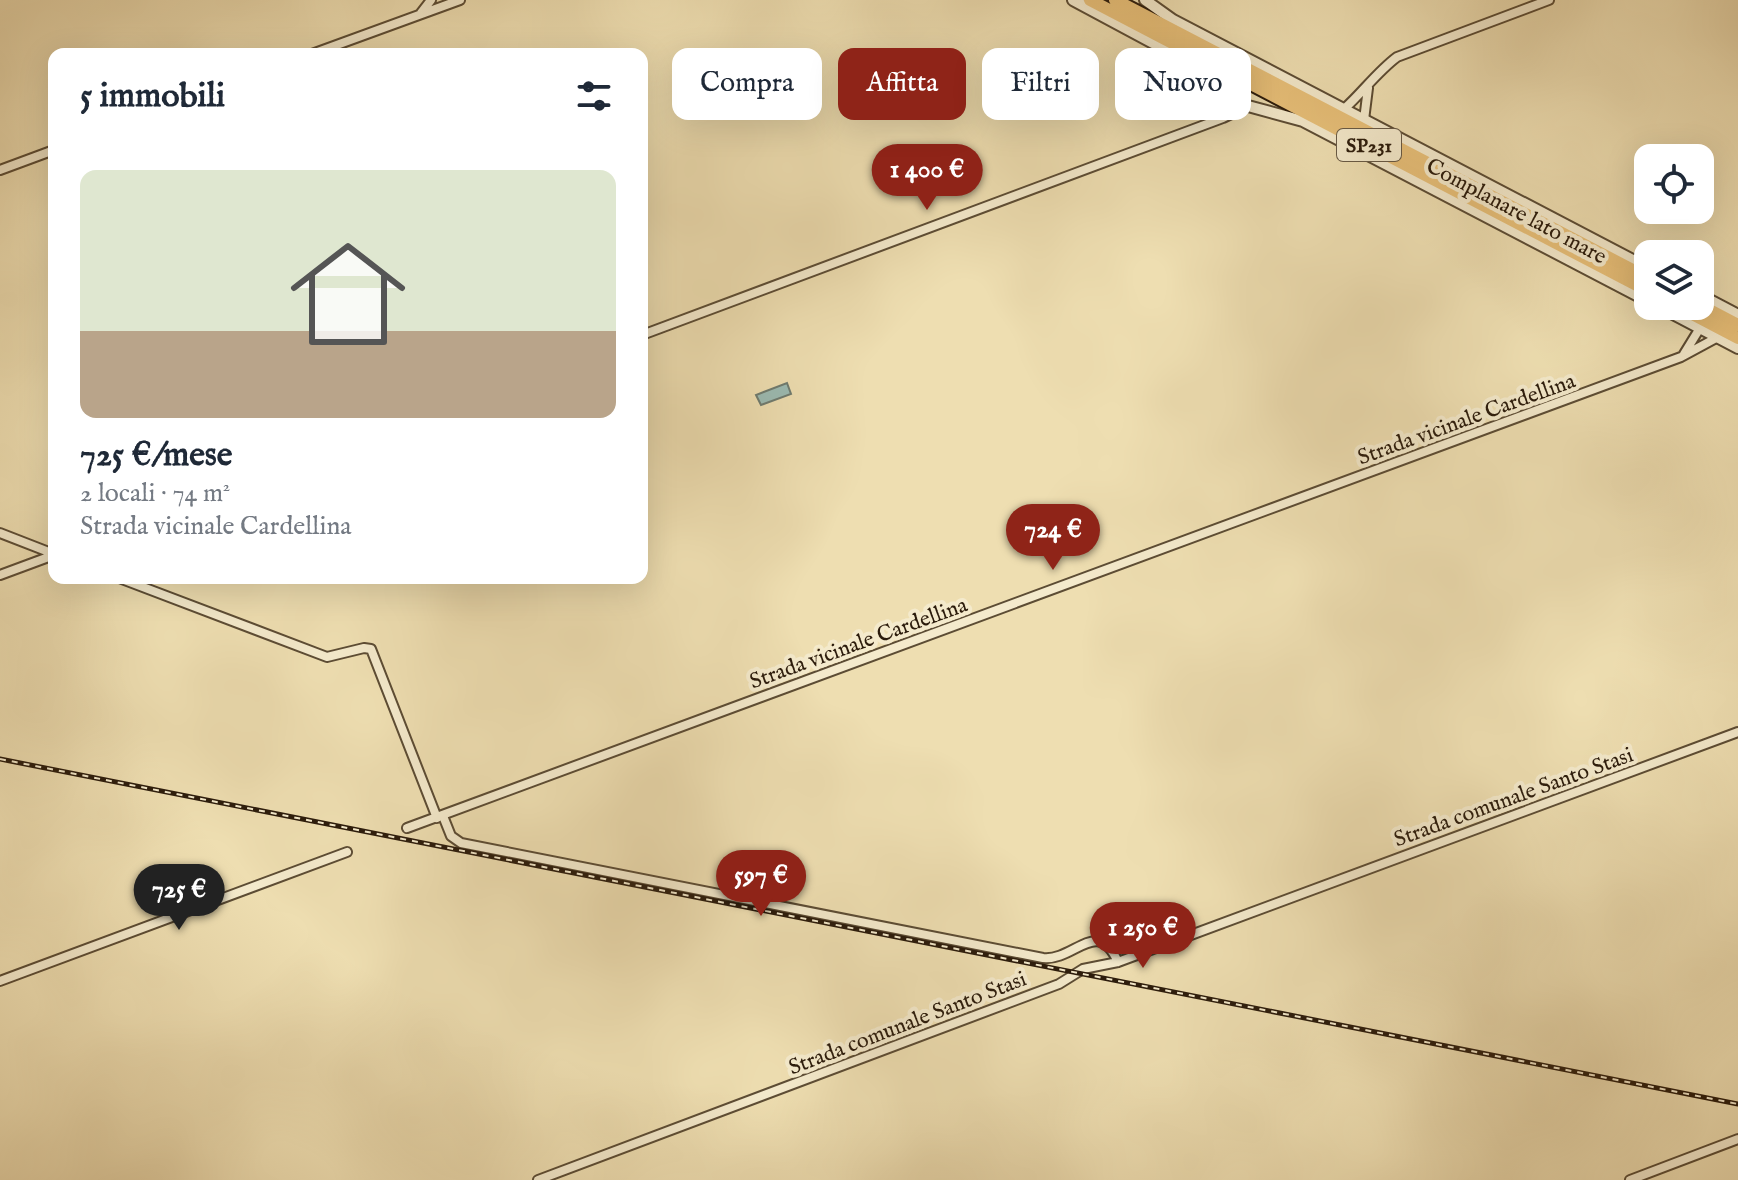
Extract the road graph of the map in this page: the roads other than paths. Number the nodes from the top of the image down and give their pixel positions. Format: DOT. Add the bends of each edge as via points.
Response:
graph roads {
  1 [pos="431,0"];
  2 [pos="460,0"];
  3 [pos="1073,0"];
  4 [pos="1090,0"];
  5 [pos="1117,0"];
  6 [pos="1145,0"];
  7 [pos="1549,0"];
  8 [pos="420,14"];
  9 [pos="328,48"];
  10 [pos="1163,48"];
  11 [pos="1368,87"];
  12 [pos="1251,107"];
  13 [pos="1344,109"];
  14 [pos="1218,120"];
  15 [pos="1364,120"];
  16 [pos="48,152"];
  17 [pos="0,170"];
  18 [pos="1634,261"];
  19 [pos="1634,271"];
  20 [pos="1634,284"];
  21 [pos="1634,294"];
  22 [pos="1714,302"];
  23 [pos="1714,312"];
  24 [pos="1738,315"];
  25 [pos="1685,320"];
  26 [pos="1704,320"];
  27 [pos="1738,325"];
  28 [pos="1700,328"];
  29 [pos="648,333"];
  30 [pos="1718,337"];
  31 [pos="1738,338"];
  32 [pos="1738,348"];
  33 [pos="1681,357"];
  34 [pos="0,533"];
  35 [pos="48,552"];
  36 [pos="48,556"];
  37 [pos="0,575"];
  38 [pos="135,584"];
  39 [pos="1738,732"];
  40 [pos="440,817"];
  41 [pos="407,828"];
  42 [pos="347,852"];
  43 [pos="1118,962"];
  44 [pos="0,981"];
  45 [pos="1738,1139"];
  46 [pos="538,1180"];
  47 [pos="1630,1180"];
  1 -- 8 [label="street"];
  2 -- 8 [label="street"];
  3 -- 10 [label="street, Complanare lato mare"];
  4 -- 20 [label="highway, SP231"];
  5 -- 19 [label="highway, SP231"];
  6 -- 13 [label="street" via="1173,20"];
  7 -- 11 [label="street" via="1397,57"];
  8 -- 9 [label="street"];
  11 -- 13 [label="street"];
  11 -- 15 [label="street"];
  12 -- 21 [label="street, Complanare lato mare" via="1303,121"];
  13 -- 15 [label="street"];
  14 -- 29 [label="street"];
  15 -- 18 [label="street"];
  16 -- 17 [label="street"];
  22 -- 24 [label="street"];
  23 -- 27 [label="highway"];
  25 -- 28 [label="street"];
  26 -- 31 [label="highway"];
  28 -- 30 [label="street"];
  28 -- 33 [label="street"];
  30 -- 32 [label="street"];
  30 -- 33 [label="street, Strada vicinale Cardellina"];
  33 -- 40 [label="street, Strada vicinale Cardellina"];
  34 -- 35 [label="street"];
  36 -- 37 [label="street"];
  38 -- 40 [label="street" via="327,657 371,649"];
  39 -- 43 [label="street, Strada comunale Santo Stasi"];
  40 -- 41 [label="street, Strada vicinale Cardellina"];
  40 -- 43 [label="street" via="461,843 1043,958 1101,941"];
  42 -- 44 [label="street"];
  43 -- 46 [label="street, Strada comunale Santo Stasi" via="1083,969 1059,984"];
  45 -- 47 [label="street"];
}
